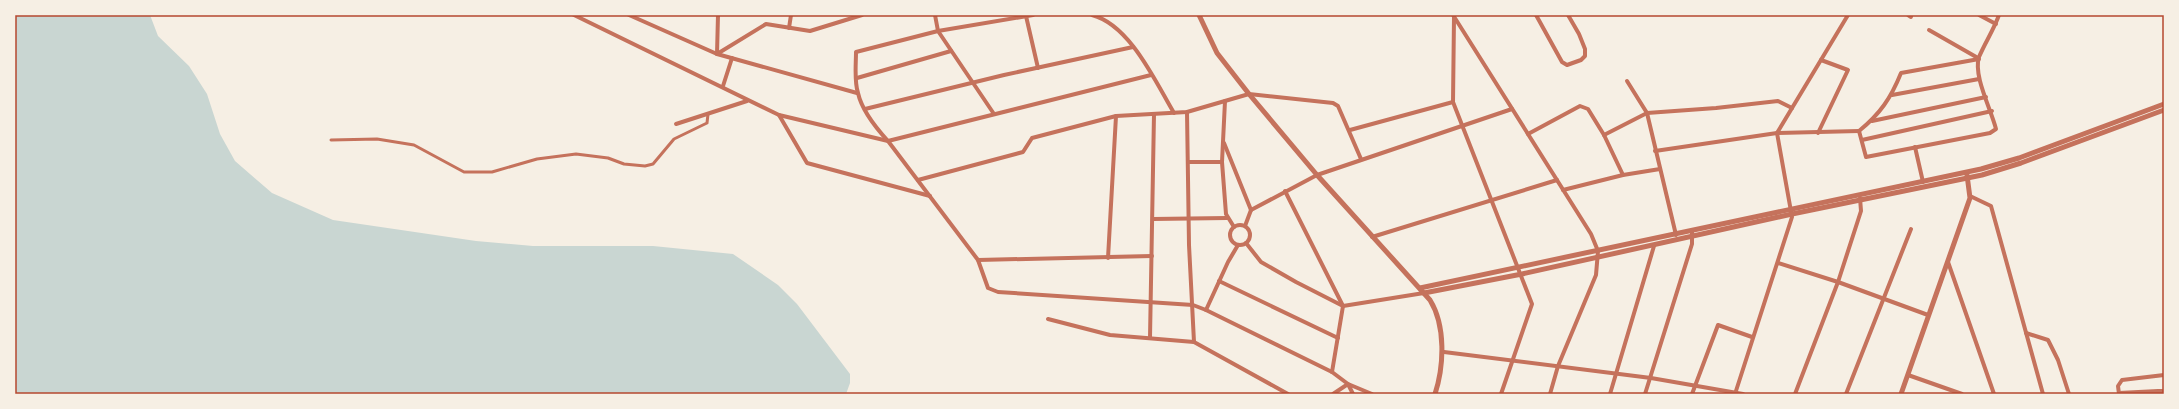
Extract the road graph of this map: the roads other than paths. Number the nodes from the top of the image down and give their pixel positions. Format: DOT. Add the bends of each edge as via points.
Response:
graph roads {
  1 [pos="574,15"];
  2 [pos="629,15"];
  3 [pos="718,15"];
  4 [pos="791,15"];
  5 [pos="862,15"];
  6 [pos="935,15"];
  7 [pos="1033,15"];
  8 [pos="1092,15"];
  9 [pos="1454,15"];
  10 [pos="1536,15"];
  11 [pos="1568,15"];
  12 [pos="1848,15"];
  13 [pos="1979,15"];
  14 [pos="1999,15"];
  15 [pos="1026,16"];
  16 [pos="1201,17"];
  17 [pos="1996,24"];
  18 [pos="789,28"];
  19 [pos="1929,30"];
  20 [pos="938,31"];
  21 [pos="1133,47"];
  22 [pos="951,51"];
  23 [pos="717,54"];
  24 [pos="732,58"];
  25 [pos="1979,59"];
  26 [pos="1821,60"];
  27 [pos="1038,68"];
  28 [pos="1151,75"];
  29 [pos="857,78"];
  30 [pos="1979,79"];
  31 [pos="1627,81"];
  32 [pos="973,83"];
  33 [pos="723,86"];
  34 [pos="857,93"];
  35 [pos="1249,94"];
  36 [pos="1892,95"];
  37 [pos="1986,97"];
  38 [pos="747,101"];
  39 [pos="1225,101"];
  40 [pos="1454,102"];
  41 [pos="2164,104"];
  42 [pos="1512,108"];
  43 [pos="1792,108"];
  44 [pos="865,109"];
  45 [pos="2150,109"];
  46 [pos="2164,110"];
  47 [pos="1992,111"];
  48 [pos="1187,112"];
  49 [pos="1174,113"];
  50 [pos="1647,113"];
  51 [pos="708,114"];
  52 [pos="994,114"];
  53 [pos="1154,114"];
  54 [pos="779,115"];
  55 [pos="2153,115"];
  56 [pos="1116,116"];
  57 [pos="1872,121"];
  58 [pos="676,124"];
  59 [pos="1462,126"];
  60 [pos="1350,130"];
  61 [pos="1859,131"];
  62 [pos="1777,133"];
  63 [pos="1818,133"];
  64 [pos="1528,134"];
  65 [pos="1604,135"];
  66 [pos="331,140"];
  67 [pos="1862,140"];
  68 [pos="888,141"];
  69 [pos="1223,142"];
  70 [pos="1915,147"];
  71 [pos="1655,151"];
  72 [pos="1361,159"];
  73 [pos="1188,162"];
  74 [pos="1222,162"];
  75 [pos="1660,169"];
  76 [pos="1966,173"];
  77 [pos="1317,175"];
  78 [pos="1623,175"];
  79 [pos="1967,179"];
  80 [pos="918,180"];
  81 [pos="1557,180"];
  82 [pos="1924,182"];
  83 [pos="1563,190"];
  84 [pos="1285,191"];
  85 [pos="930,196"];
  86 [pos="1970,196"];
  87 [pos="1860,198"];
  88 [pos="1492,200"];
  89 [pos="1251,210"];
  90 [pos="1792,211"];
  91 [pos="1227,218"];
  92 [pos="1153,219"];
  93 [pos="1188,219"];
  94 [pos="1245,226"];
  95 [pos="1234,227"];
  96 [pos="1911,229"];
  97 [pos="1692,231"];
  98 [pos="1676,234"];
  99 [pos="1372,236"];
  100 [pos="1693,237"];
  101 [pos="1678,240"];
  102 [pos="1246,243"];
  103 [pos="1238,245"];
  104 [pos="1654,246"];
  105 [pos="1598,251"];
  106 [pos="1152,256"];
  107 [pos="1108,258"];
  108 [pos="1598,258"];
  109 [pos="978,260"];
  110 [pos="1948,262"];
  111 [pos="1778,263"];
  112 [pos="1519,268"];
  113 [pos="1522,274"];
  114 [pos="1219,281"];
  115 [pos="1838,282"];
  116 [pos="1420,288"];
  117 [pos="1424,293"];
  118 [pos="1882,299"];
  119 [pos="1151,302"];
  120 [pos="1193,306"];
  121 [pos="1343,306"];
  122 [pos="1206,310"];
  123 [pos="1928,315"];
  124 [pos="1048,319"];
  125 [pos="2026,333"];
  126 [pos="1752,337"];
  127 [pos="1150,338"];
  128 [pos="1338,338"];
  129 [pos="1194,342"];
  130 [pos="1444,352"];
  131 [pos="1512,361"];
  132 [pos="1558,366"];
  133 [pos="1332,372"];
  134 [pos="1616,373"];
  135 [pos="1908,375"];
  136 [pos="2164,375"];
  137 [pos="1651,378"];
  138 [pos="1348,384"];
  139 [pos="1696,385"];
  140 [pos="1735,393"];
  141 [pos="1288,394"];
  142 [pos="1333,394"];
  143 [pos="1352,394"];
  144 [pos="1372,394"];
  145 [pos="1435,394"];
  146 [pos="1501,394"];
  147 [pos="1550,394"];
  148 [pos="1610,394"];
  149 [pos="1645,394"];
  150 [pos="1692,394"];
  151 [pos="1743,394"];
  152 [pos="1795,394"];
  153 [pos="1846,394"];
  154 [pos="1901,394"];
  155 [pos="1962,394"];
  156 [pos="1994,394"];
  157 [pos="2043,394"];
  158 [pos="2069,394"];
  159 [pos="2119,394"];
  160 [pos="2163,394"];
  1 -- 33 [label="street"];
  2 -- 23 [label="street"];
  3 -- 23 [label="street"];
  4 -- 18 [label="street"];
  5 -- 18 [label="street" via="810,31"];
  6 -- 20 [label="street"];
  7 -- 15 [label="street"];
  8 -- 21 [label="street" via="1103,18 1122,32"];
  9 -- 40 [label="street"];
  9 -- 42 [label="street"];
  10 -- 11 [label="street" via="1562,62 1567,65 1585,56 1585,49"];
  12 -- 26 [label="street"];
  13 -- 17 [label="street"];
  14 -- 17 [label="street"];
  15 -- 20 [label="street"];
  15 -- 27 [label="street"];
  16 -- 35 [label="street" via="1217,53"];
  17 -- 25 [label="street"];
  18 -- 23 [label="street" via="766,24"];
  19 -- 25 [label="street"];
  20 -- 22 [label="street"];
  20 -- 29 [label="street" via="856,52"];
  21 -- 27 [label="street"];
  21 -- 28 [label="street"];
  22 -- 29 [label="street"];
  22 -- 32 [label="street"];
  23 -- 24 [label="street"];
  24 -- 33 [label="street"];
  24 -- 34 [label="street"];
  25 -- 30 [label="street"];
  25 -- 36 [label="street" via="1900,73"];
  26 -- 43 [label="street"];
  26 -- 63 [label="street" via="1848,70"];
  27 -- 32 [label="street"];
  28 -- 49 [label="street"];
  28 -- 52 [label="street"];
  29 -- 34 [label="street"];
  30 -- 36 [label="street"];
  30 -- 37 [label="street"];
  31 -- 50 [label="street"];
  32 -- 44 [label="street"];
  32 -- 52 [label="street"];
  33 -- 38 [label="street"];
  34 -- 44 [label="street"];
  35 -- 39 [label="street"];
  35 -- 60 [label="street" via="1333,103 1338,106"];
  35 -- 77 [label="street"];
  36 -- 57 [label="street"];
  37 -- 47 [label="street"];
  37 -- 57 [label="street"];
  38 -- 51 [label="street"];
  38 -- 54 [label="street"];
  39 -- 48 [label="street"];
  39 -- 69 [label="street"];
  40 -- 59 [label="street"];
  40 -- 60 [label="street"];
  41 -- 45 [label="street"];
  42 -- 59 [label="street"];
  42 -- 64 [label="street"];
  43 -- 50 [label="street" via="1778,101"];
  43 -- 62 [label="street"];
  44 -- 68 [label="street"];
  45 -- 55 [label="street"];
  45 -- 76 [label="street" via="2019,158"];
  46 -- 55 [label="street"];
  47 -- 67 [label="street"];
  47 -- 70 [label="street" via="1996,128 1990,133"];
  48 -- 49 [label="street"];
  48 -- 73 [label="street"];
  49 -- 53 [label="street"];
  50 -- 65 [label="street"];
  50 -- 71 [label="street"];
  51 -- 58 [label="street"];
  51 -- 66 [label="street" via="707,123 674,139 653,164 645,166 576,154 537,159 492,172 464,172 414,145 377,138"];
  52 -- 68 [label="street"];
  53 -- 56 [label="street"];
  53 -- 92 [label="street"];
  54 -- 68 [label="street"];
  54 -- 85 [label="street" via="807,163"];
  55 -- 79 [label="street" via="2021,164"];
  56 -- 80 [label="street" via="1032,138 1023,152"];
  56 -- 107 [label="street"];
  57 -- 61 [label="street"];
  59 -- 72 [label="street"];
  59 -- 88 [label="street"];
  60 -- 72 [label="street"];
  61 -- 63 [label="street"];
  61 -- 67 [label="street"];
  62 -- 63 [label="street"];
  62 -- 71 [label="street"];
  62 -- 90 [label="street"];
  64 -- 65 [label="street" via="1580,106 1588,109"];
  64 -- 81 [label="street"];
  65 -- 78 [label="street"];
  67 -- 70 [label="street" via="1866,157"];
  68 -- 80 [label="street"];
  69 -- 74 [label="street"];
  69 -- 89 [label="street"];
  70 -- 82 [label="street"];
  71 -- 75 [label="street"];
  72 -- 77 [label="street"];
  73 -- 74 [label="street"];
  73 -- 93 [label="street"];
  74 -- 91 [label="street"];
  75 -- 78 [label="street"];
  75 -- 98 [label="street"];
  76 -- 79 [label="street"];
  76 -- 82 [label="street"];
  77 -- 84 [label="street"];
  77 -- 99 [label="street"];
  78 -- 83 [label="street"];
  79 -- 86 [label="street"];
  79 -- 87 [label="street"];
  80 -- 85 [label="street"];
  81 -- 83 [label="street"];
  81 -- 88 [label="street"];
  82 -- 87 [label="street"];
  83 -- 105 [label="street" via="1591,234"];
  84 -- 89 [label="street"];
  84 -- 121 [label="street"];
  85 -- 109 [label="street"];
  86 -- 110 [label="street"];
  86 -- 125 [label="street" via="1991,206"];
  87 -- 90 [label="street"];
  87 -- 115 [label="street" via="1861,211"];
  88 -- 99 [label="street"];
  88 -- 112 [label="street"];
  89 -- 94 [label="street"];
  90 -- 97 [label="street"];
  90 -- 100 [label="street"];
  90 -- 111 [label="street"];
  91 -- 93 [label="street"];
  91 -- 95 [label="street"];
  92 -- 93 [label="street"];
  92 -- 106 [label="street"];
  93 -- 120 [label="street"];
  94 -- 95 [label="street"];
  94 -- 102 [label="street" via="1250,234"];
  95 -- 103 [label="street" via="1230,236"];
  96 -- 118 [label="street"];
  97 -- 98 [label="street"];
  97 -- 100 [label="street"];
  98 -- 101 [label="street"];
  98 -- 105 [label="street"];
  99 -- 116 [label="street"];
  100 -- 101 [label="street"];
  100 -- 137 [label="street"];
  101 -- 104 [label="street"];
  102 -- 103 [label="street"];
  102 -- 121 [label="street" via="1261,262"];
  103 -- 114 [label="street"];
  104 -- 108 [label="street"];
  104 -- 134 [label="street"];
  105 -- 108 [label="street"];
  105 -- 112 [label="street"];
  106 -- 107 [label="street"];
  106 -- 119 [label="street"];
  107 -- 109 [label="street"];
  108 -- 113 [label="street"];
  108 -- 132 [label="street" via="1596,275"];
  109 -- 119 [label="street" via="991,290"];
  110 -- 123 [label="street"];
  110 -- 156 [label="street"];
  111 -- 115 [label="street"];
  111 -- 126 [label="street"];
  112 -- 113 [label="street"];
  112 -- 116 [label="street"];
  113 -- 117 [label="street"];
  113 -- 131 [label="street" via="1532,304"];
  114 -- 122 [label="street"];
  114 -- 128 [label="street"];
  115 -- 118 [label="street"];
  115 -- 152 [label="street"];
  116 -- 117 [label="street"];
  117 -- 121 [label="street"];
  117 -- 130 [label="street" via="1435,306"];
  118 -- 123 [label="street"];
  118 -- 153 [label="street"];
  119 -- 120 [label="street"];
  119 -- 127 [label="street"];
  120 -- 122 [label="street"];
  120 -- 129 [label="street"];
  121 -- 128 [label="street"];
  122 -- 133 [label="street"];
  123 -- 135 [label="street"];
  124 -- 127 [label="street" via="1110,335"];
  125 -- 157 [label="street"];
  125 -- 158 [label="street" via="2048,340 2058,360"];
  126 -- 139 [label="street" via="1718,325"];
  126 -- 140 [label="street"];
  127 -- 129 [label="street"];
  128 -- 133 [label="street"];
  129 -- 141 [label="street"];
  130 -- 131 [label="street"];
  130 -- 145 [label="street"];
  131 -- 132 [label="street"];
  131 -- 146 [label="street"];
  132 -- 134 [label="street"];
  132 -- 147 [label="street"];
  133 -- 138 [label="street"];
  134 -- 137 [label="street"];
  134 -- 148 [label="street"];
  135 -- 154 [label="street"];
  135 -- 155 [label="street"];
  136 -- 159 [label="street" via="2122,380 2118,386"];
  137 -- 139 [label="street"];
  137 -- 149 [label="street"];
  138 -- 142 [label="street"];
  138 -- 143 [label="street"];
  138 -- 144 [label="street"];
  139 -- 140 [label="street"];
  139 -- 150 [label="street"];
  140 -- 151 [label="street"];
  159 -- 160 [label="street" via="2162,391"];
}
